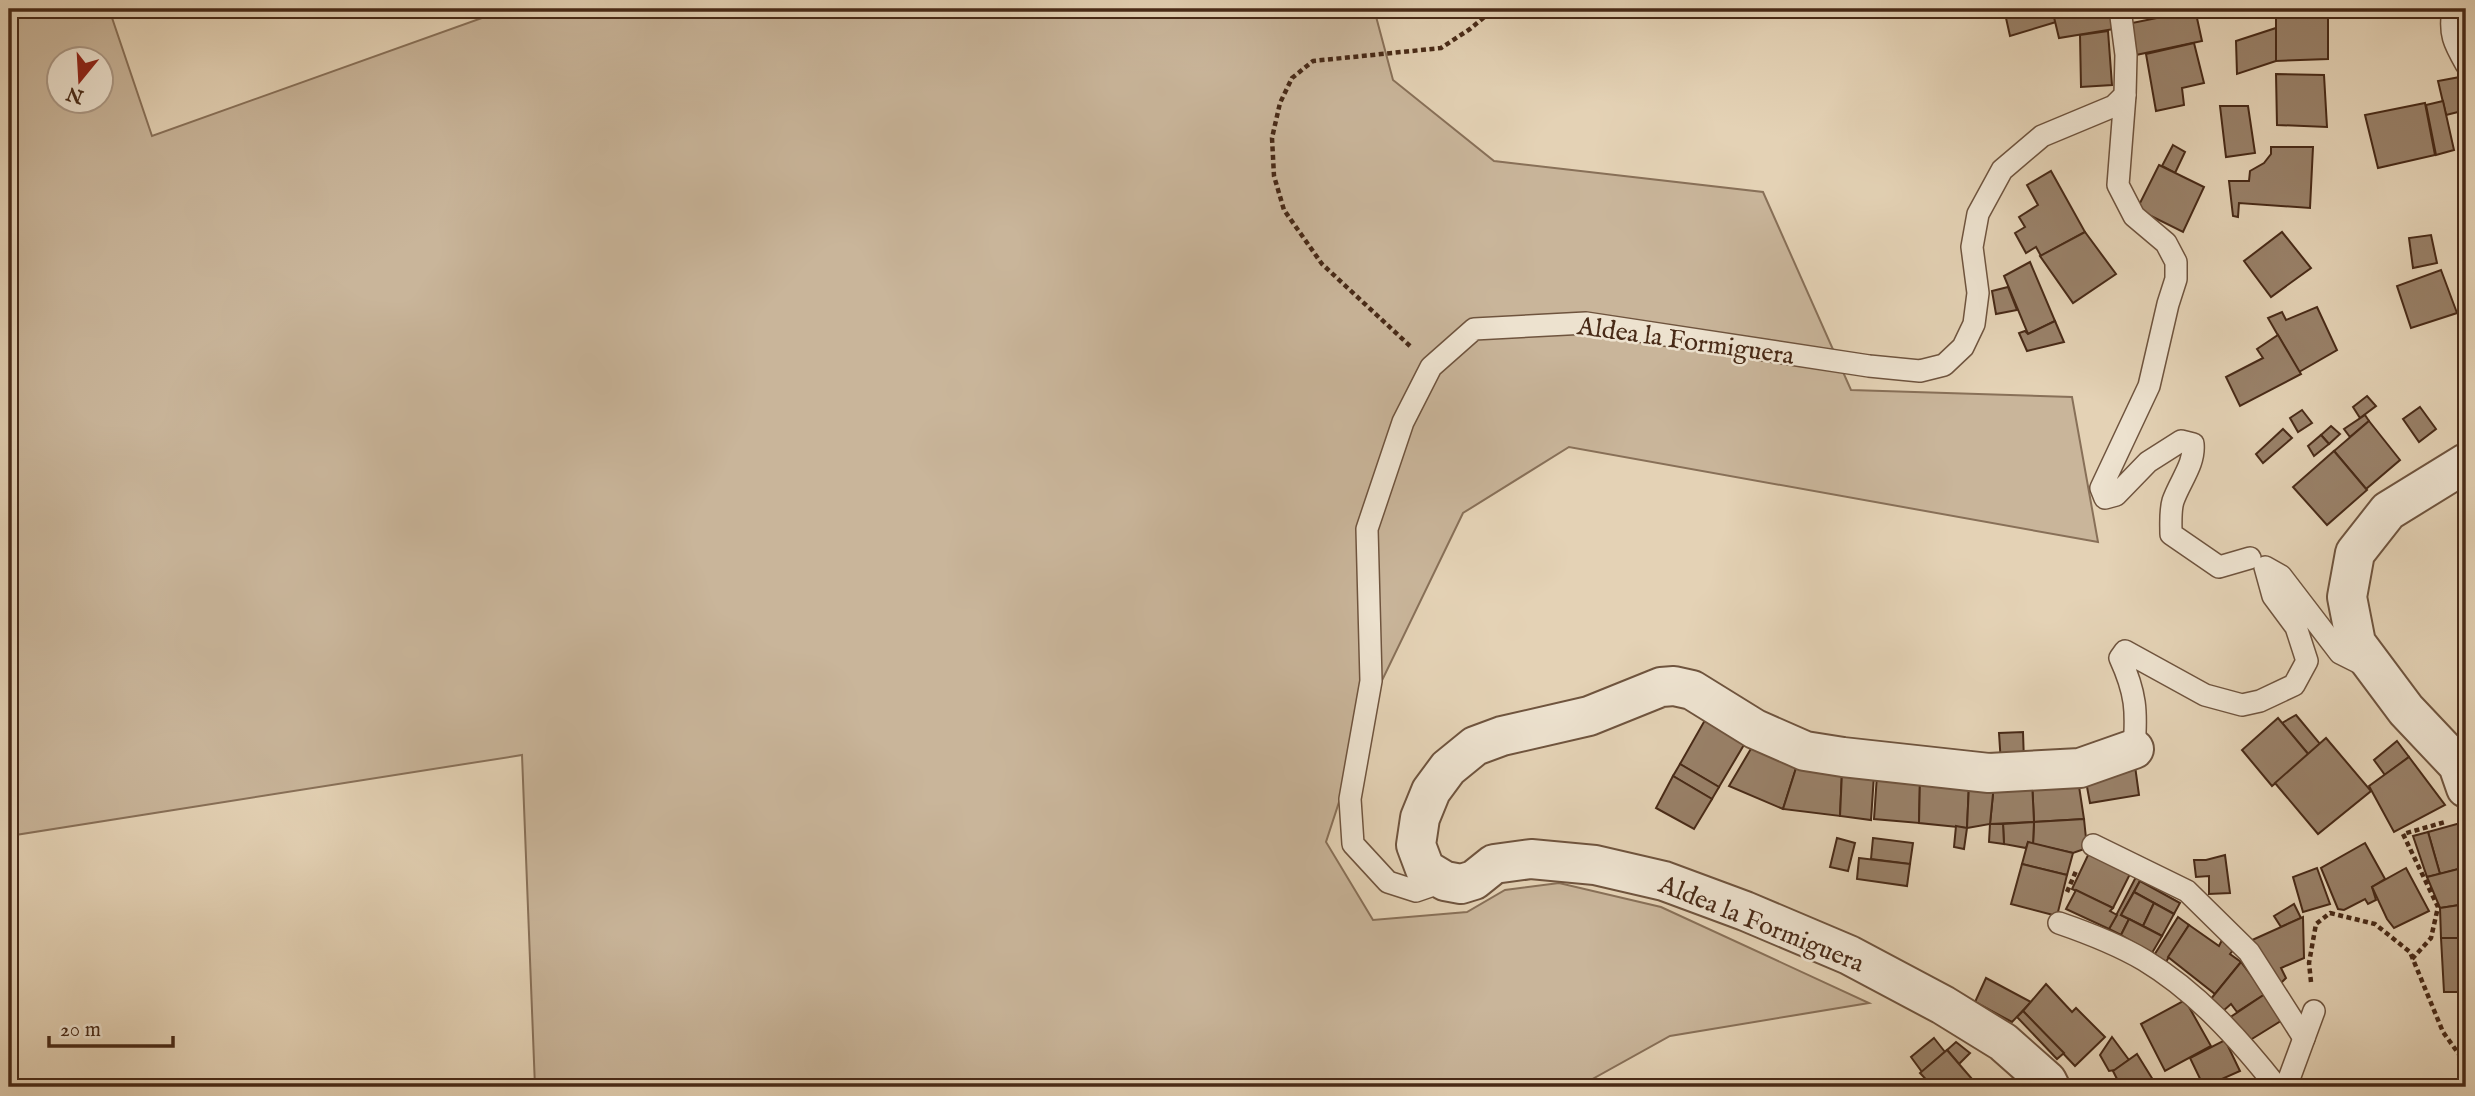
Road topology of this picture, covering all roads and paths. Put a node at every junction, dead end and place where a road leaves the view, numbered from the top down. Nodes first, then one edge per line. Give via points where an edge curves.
1 (1494, 9) edge
2 (2120, 9) edge
3 (2453, 9) edge
4 (2466, 64) edge
5 (2125, 95) junction
6 (1431, 367) junction
7 (2466, 463) edge
8 (2250, 558) dead end
9 (2379, 674) junction
10 (2134, 749) joint
11 (2458, 805) edge
12 (2093, 845) dead end
13 (1445, 881) junction
14 (2059, 923) dead end
15 (2412, 959) junction
16 (2314, 1011) joint
17 (2304, 1038) junction
18 (2466, 1064) edge
19 (2050, 1087) edge
20 (2277, 1087) edge
21 (2286, 1087) edge

1 - 6 path via 1441,48 1313,61 1292,78 1272,138 1274,176 1284,210 1322,264
2 - 5 lane
3 - 4 lane via 2450,27
5 - 6 lane, Aldea la Formiguera via 2114,106 2042,136 2002,170 1978,214 1972,247 1978,293 1974,324 1963,347 1944,365 1920,371 1869,366 1586,323 1474,329
5 - 8 lane via 2118,185 2134,216 2166,243 2176,262 2176,279 2149,386 2101,488 2105,498 2116,495 2148,462 2181,441 2193,444 2194,458 2172,504 2171,534 2219,567
6 - 13 lane, Aldea la Formiguera via 1403,422 1367,529 1371,681 1350,799 1353,844 1388,882 1416,891
7 - 9 street via 2388,511 2355,553 2347,597 2356,643
9 - 10 lane via 2340,653 2280,576 2265,567 2273,596 2296,626 2307,661 2294,685 2242,705 2205,695 2125,651 2120,658 2132,683 2137,716
9 - 11 street via 2458,765
10 - 13 street via 2080,768 1989,774 1869,760 1805,751 1755,729 1692,691 1661,687 1589,716 1475,746 1448,768 1427,800 1416,845 1425,869
11 - 15 path via 2403,834 2438,907 2431,938
12 - 17 lane via 2187,891 2249,952
13 - 19 street, Aldea la Formiguera via 1461,884 1494,864 1531,859 1595,865 1664,881 1849,955 1933,999 2003,1042
14 - 20 lane via 2144,960 2200,1001
15 - 16 path via 2410,952 2375,924 2330,913 2316,924 2309,963
15 - 18 path via 2443,1032
16 - 17 lane
17 - 21 lane

